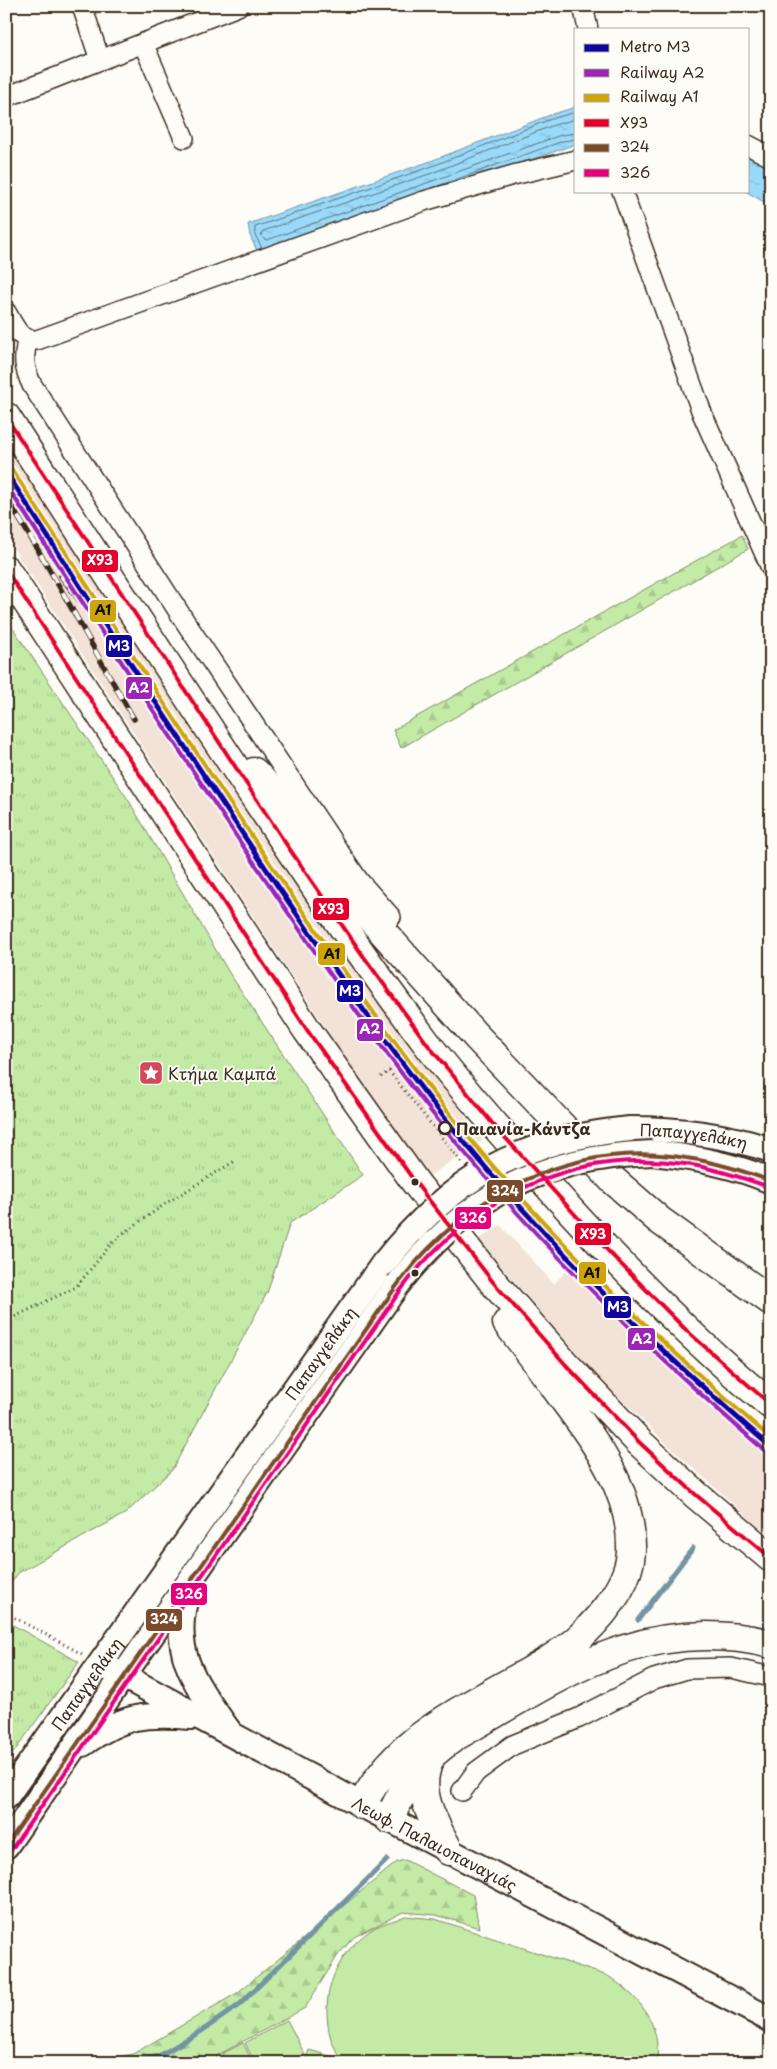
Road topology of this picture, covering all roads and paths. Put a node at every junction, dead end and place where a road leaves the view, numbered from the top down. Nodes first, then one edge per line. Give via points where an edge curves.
1 (82, 6) edge
2 (238, 6) edge
3 (583, 6) edge
4 (588, 28) edge
5 (143, 44) junction
6 (100, 60) junction
7 (6, 96) edge
8 (184, 138) dead end
9 (750, 146) edge
10 (771, 157) edge
11 (574, 160) edge
12 (622, 192) edge
13 (6, 312) edge
14 (27, 341) junction
15 (6, 417) edge
16 (771, 568) edge
17 (6, 570) edge
18 (199, 714) junction
19 (391, 917) dead end
20 (397, 1066) dead end
21 (389, 1072) junction
22 (381, 1077) dead end
23 (771, 1150) edge
24 (235, 1161) dead end
25 (473, 1178) junction
26 (771, 1180) edge
27 (415, 1182) junction
28 (771, 1301) edge
29 (6, 1321) edge
30 (771, 1405) edge
31 (771, 1558) edge
32 (194, 1575) junction
33 (6, 1613) edge
34 (771, 1644) edge
35 (101, 1664) junction
36 (123, 1676) junction
37 (771, 1677) edge
38 (198, 1717) junction
39 (233, 1737) junction
40 (436, 1750) junction
41 (72, 1752) junction
42 (462, 1791) dead end
43 (6, 1797) edge
44 (362, 1805) junction
45 (389, 1819) junction
46 (6, 1846) edge
47 (449, 1851) junction
48 (771, 2020) edge

1 - 6 street
2 - 5 street
3 - 4 street
5 - 6 street
5 - 8 street
6 - 7 street
9 - 10 street
11 - 14 street via 424,201
12 - 16 street via 702,413
13 - 14 street via 19,335
14 - 19 street via 24,357 32,385 344,859
15 - 18 highway
17 - 27 highway via 308,1030
18 - 28 highway via 277,796 373,921 481,1042 607,1174 660,1220
18 - 30 highway via 364,957 429,1046 495,1126 659,1304
20 - 21 path
21 - 22 path
21 - 25 path
23 - 25 street, Παπαγγελάκη, bridge via 730,1137 692,1131 630,1129 552,1142 511,1157
24 - 29 path via 125,1232 76,1287
25 - 35 street, Παπαγγελάκη, bridge via 421,1220 383,1264
26 - 32 street, Παπαγγελάκη, bridge via 716,1162 684,1156 619,1154 561,1166 513,1184 465,1215 441,1234 398,1284
27 - 31 highway via 493,1282 566,1366 639,1442
27 - 44 highway via 497,1308 604,1457 622,1494 631,1552 626,1574 615,1594 580,1636 539,1665 422,1734 390,1763
32 - 36 street, Παπαγγελάκη
32 - 39 street via 182,1612 180,1634 184,1655 202,1694
33 - 35 path
34 - 40 highway via 702,1635 643,1643 596,1658
35 - 36 street, Λεωφ. Παλαιοπαναγιάς
35 - 43 street, Παπαγγελάκη
36 - 38 street, Λεωφ. Παλαιοπαναγιάς
36 - 41 street, Παπαγγελάκη
37 - 42 street via 731,1668 704,1668 687,1669 654,1679 579,1718 513,1745 476,1772
38 - 39 street, Λεωφ. Παλαιοπαναγιάς
38 - 41 street via 164,1715 122,1720
39 - 44 street, Λεωφ. Παλαιοπαναγιάς
40 - 45 highway via 409,1780
40 - 47 highway via 426,1766 423,1789 434,1822
41 - 46 street, Παπαγγελάκη
44 - 45 street, Λεωφ. Παλαιοπαναγιάς
45 - 47 street, Λεωφ. Παλαιοπαναγιάς
47 - 48 street, Λεωφ. Παλαιοπαναγιάς

